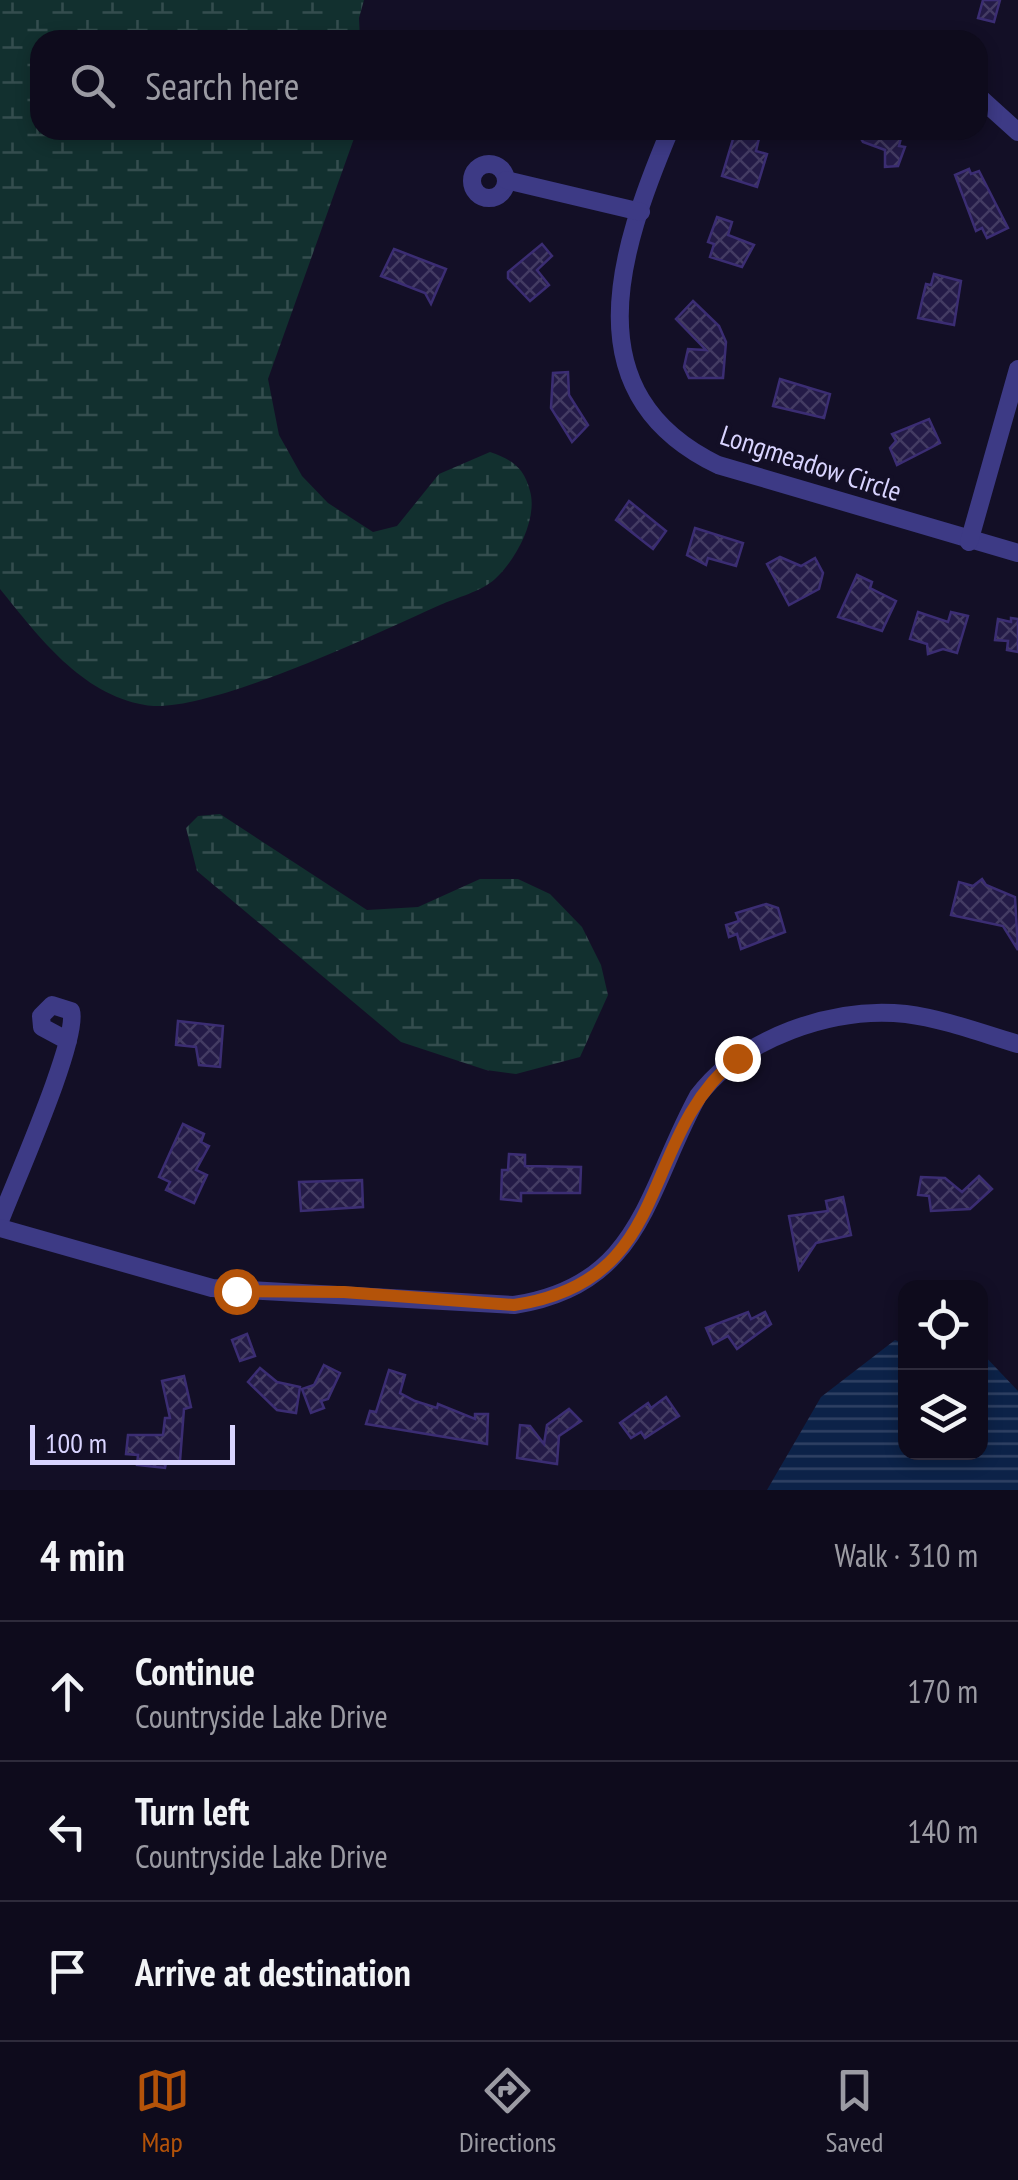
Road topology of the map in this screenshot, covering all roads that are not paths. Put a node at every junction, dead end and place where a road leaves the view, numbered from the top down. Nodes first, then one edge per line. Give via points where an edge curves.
1 (988, 105) edge
2 (1018, 132) edge
3 (666, 140) edge
4 (506, 180) dead end
5 (641, 212) junction
6 (1018, 369) edge
7 (968, 542) junction
8 (1018, 552) edge
9 (68, 1041) dead end
10 (1018, 1044) edge
11 (0, 1224) edge

1 - 2 street
3 - 5 street, Longmeadow Circle
4 - 5 street
5 - 7 street, Longmeadow Circle via 622,284 618,334 630,386 671,437 718,466
6 - 7 street
7 - 8 street, Longmeadow Circle
9 - 11 street
10 - 11 street via 952,1024 880,1013 798,1029 758,1045 698,1096 622,1252 594,1277 542,1301 236,1291

